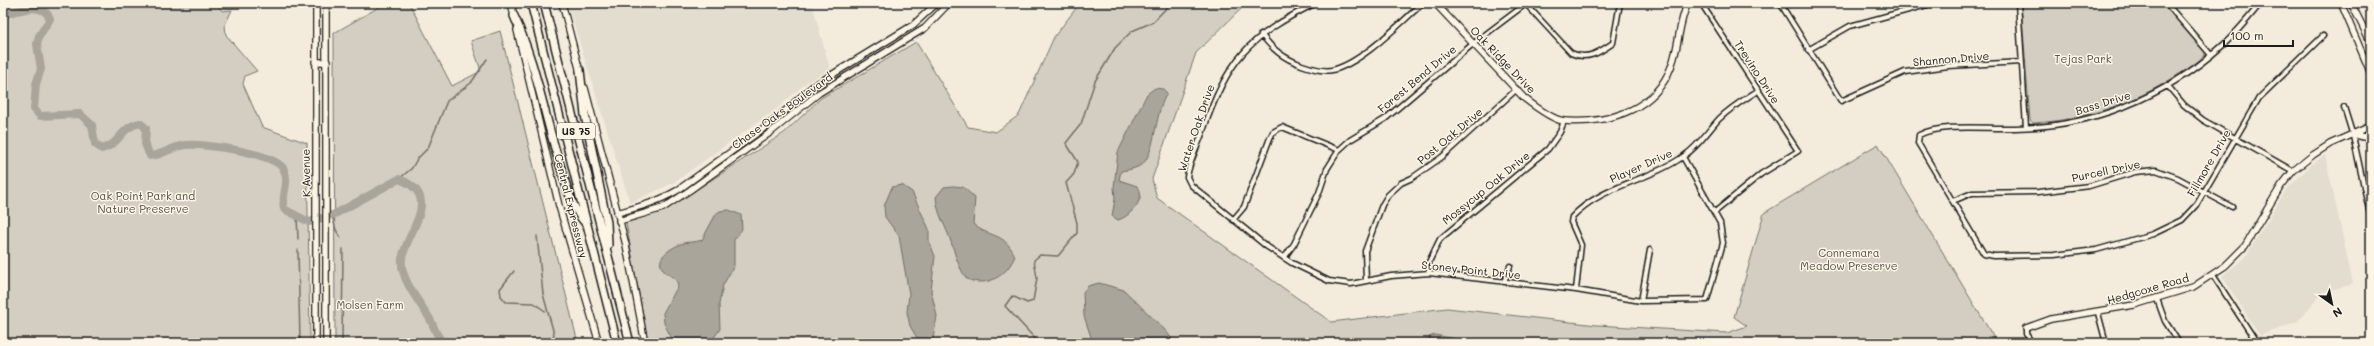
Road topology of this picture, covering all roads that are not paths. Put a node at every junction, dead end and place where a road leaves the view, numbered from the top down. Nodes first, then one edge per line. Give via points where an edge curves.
1 (316, 3) edge
2 (326, 3) edge
3 (510, 3) edge
4 (531, 3) edge
5 (544, 3) edge
6 (562, 3) edge
7 (937, 3) edge
8 (949, 3) edge
9 (1316, 3) edge
10 (1423, 3) edge
11 (1435, 3) edge
12 (1526, 3) edge
13 (1620, 3) edge
14 (1688, 3) edge
15 (1701, 3) edge
16 (1780, 3) edge
17 (1934, 3) edge
18 (2018, 3) edge
19 (2261, 3) edge
20 (2341, 3) edge
21 (2351, 3) edge
22 (2169, 4) edge
23 (931, 10) junction
24 (514, 16) junction
25 (938, 16) junction
26 (2366, 31) junction
27 (1261, 34) junction
28 (2323, 36) dead end
29 (2357, 36) junction
30 (1474, 43) junction
31 (2371, 44) edge
32 (1808, 50) junction
33 (2210, 55) junction
34 (315, 62) junction
35 (327, 62) junction
36 (2022, 62) junction
37 (851, 63) junction
38 (580, 70) junction
39 (856, 70) junction
40 (2371, 74) edge
41 (2168, 86) junction
42 (1517, 90) junction
43 (1758, 90) junction
44 (2344, 108) dead end
45 (775, 120) junction
46 (1564, 121) junction
47 (779, 126) junction
48 (2371, 126) edge
49 (2026, 128) junction
50 (2354, 135) junction
51 (2371, 135) edge
52 (2235, 137) junction
53 (1339, 150) junction
54 (1683, 157) junction
55 (2293, 171) junction
56 (695, 176) junction
57 (700, 183) junction
58 (1191, 185) joint
59 (2204, 192) junction
60 (1952, 201) junction
61 (2232, 207) dead end
62 (1715, 212) junction
63 (617, 213) junction
64 (2371, 219) edge
65 (1233, 220) junction
66 (619, 221) junction
67 (587, 225) junction
68 (1650, 250) dead end
69 (1284, 258) junction
70 (608, 260) junction
71 (1510, 266) dead end
72 (1429, 273) junction
73 (2213, 275) junction
74 (1366, 281) junction
75 (1504, 282) junction
76 (1576, 290) junction
77 (2157, 299) junction
78 (1641, 301) junction
79 (2098, 313) junction
80 (2026, 328) joint
81 (316, 343) edge
82 (326, 343) edge
83 (598, 343) edge
84 (617, 343) edge
85 (630, 343) edge
86 (645, 343) edge
87 (2032, 343) edge
88 (2106, 343) edge
89 (2178, 343) edge
90 (2257, 343) edge

1 - 34 street, K Avenue
2 - 35 street, K Avenue
3 - 24 street, Central Expressway
4 - 67 highway, Central Expressway / US 75
5 - 70 highway, Central Expressway / US 75
6 - 38 street
7 - 23 street, Chase Oaks Boulevard
8 - 25 street, Chase Oaks Boulevard
9 - 27 street, Water Oak Drive
10 - 27 street via 1357,59 1330,70 1311,68 1288,60 1273,50
11 - 30 street, Oak Ridge Drive
12 - 13 street via 1572,53 1582,57 1600,52 1614,44
12 - 30 street, Forest Bend Drive
14 - 46 street via 1673,64 1660,87 1649,98 1627,113 1615,117 1589,122
15 - 43 street, Trevino Drive
16 - 32 street
17 - 32 street via 1850,26
18 - 36 street
19 - 33 street, Bass Drive via 2223,45
20 - 29 street
21 - 26 street
22 - 33 street
23 - 25 street
23 - 37 street, Chase Oaks Boulevard via 913,26
24 - 67 highway via 529,50 575,212
24 - 83 street, Central Expressway via 559,206
25 - 39 street, Chase Oaks Boulevard via 915,36
26 - 29 street
26 - 31 street
27 - 58 street, Water Oak Drive via 1233,65 1215,95 1188,173 1188,182
28 - 52 street, Fillmore Drive via 2259,98
29 - 40 street
30 - 42 street, Oak Ridge Drive
30 - 53 street, Forest Bend Drive via 1398,108
32 - 36 street, Shannon Drive via 1841,101 1905,72 1948,66
33 - 41 street, Bass Drive
34 - 35 street
34 - 81 street, K Avenue
35 - 82 street, K Avenue
36 - 49 street
37 - 39 street
37 - 45 street, Chase Oaks Boulevard via 812,87
38 - 63 street
38 - 70 highway via 607,223
39 - 47 street, Chase Oaks Boulevard via 819,93
41 - 49 street, Bass Drive via 2147,98 2103,114 2077,121
41 - 52 street via 2193,114
42 - 46 street, Oak Ridge Drive via 1535,107
42 - 74 street, Post Oak Drive via 1442,157 1401,183 1388,195 1365,251
43 - 54 street, Player Drive via 1734,105
43 - 62 street, Trevino Drive via 1798,151 1761,174
44 - 50 street
45 - 47 street
45 - 56 street, Chase Oaks Boulevard
46 - 72 street, Mossycup Oak Drive via 1548,149 1440,239 1429,262
47 - 57 street, Chase Oaks Boulevard
48 - 50 street, Hedgcoxe Road
49 - 60 street, Bass Drive via 1960,128 1919,135 1917,139
50 - 51 street, Hedgcoxe Road
50 - 55 street, Hedgcoxe Road via 2330,144
50 - 64 street
52 - 55 street
52 - 59 street, Fillmore Drive
53 - 65 street via 1282,126 1270,138 1244,206
53 - 69 street, Forest Bend Drive via 1327,168 1319,193 1294,244
54 - 62 street
54 - 76 street, Player Drive via 1641,179 1602,195 1572,217 1581,245
55 - 73 street, Hedgcoxe Road via 2281,186 2245,246
56 - 57 street
56 - 63 street, Chase Oaks Boulevard via 665,198 643,207
57 - 66 street, Chase Oaks Boulevard via 663,208
58 - 65 street, Stoney Point Drive
59 - 60 street, Purcell Drive via 2156,170 2136,172 2089,186 2038,192 1972,193
59 - 60 street, Fillmore Drive via 2190,212 2170,228 2125,242 2064,254 1984,254
59 - 61 street, Purcell Drive
62 - 78 street, Stoney Point Drive via 1720,223 1722,243 1707,300
63 - 66 street
65 - 69 street, Stoney Point Drive
66 - 86 street
67 - 84 highway, Central Expressway / US 75
68 - 78 street
69 - 74 street, Stoney Point Drive via 1329,281 1351,284
70 - 85 highway, Central Expressway / US 75
71 - 75 street
72 - 74 street, Stoney Point Drive via 1411,273
72 - 75 street, Stoney Point Drive
73 - 77 street, Hedgcoxe Road via 2193,287
73 - 90 street
75 - 76 street, Stoney Point Drive
76 - 78 street, Stoney Point Drive
77 - 79 street, Hedgcoxe Road
77 - 89 street via 2165,321
79 - 80 street, Hedgcoxe Road via 2051,319
79 - 88 street
80 - 87 street via 2026,334

